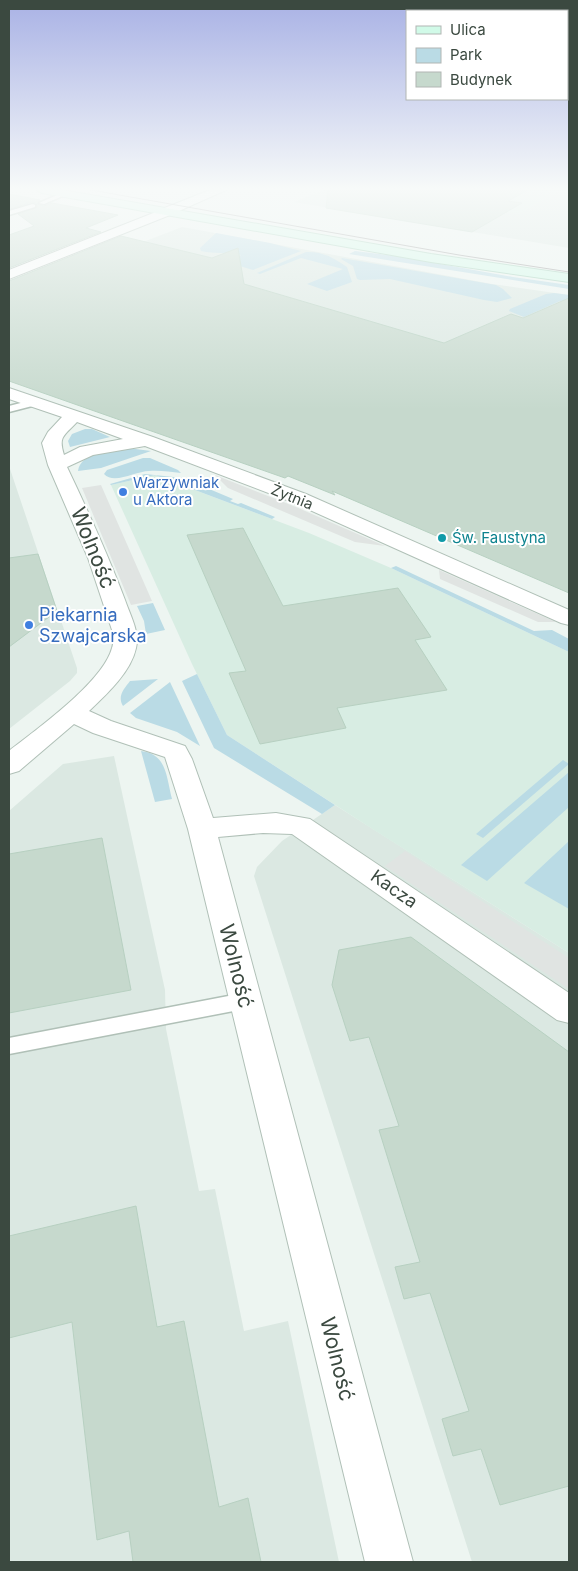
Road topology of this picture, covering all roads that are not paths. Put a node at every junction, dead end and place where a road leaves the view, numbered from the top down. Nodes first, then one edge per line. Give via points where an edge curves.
1 (38, 263) edge
2 (468, 263) edge
3 (9, 275) edge
4 (569, 278) edge
5 (9, 393) edge
6 (36, 402) junction
7 (9, 409) edge
8 (73, 416) junction
9 (147, 441) junction
10 (57, 465) junction
11 (569, 618) edge
12 (72, 713) junction
13 (9, 765) edge
14 (202, 829) junction
15 (244, 1001) junction
16 (569, 1010) edge
17 (9, 1046) edge
18 (389, 1562) edge

1 - 3 street
2 - 4 main road
5 - 6 street, Żytnia
6 - 7 lane
6 - 8 street, Żytnia
8 - 9 street, Żytnia
8 - 10 street, Wolność via 51,443
9 - 10 street via 87,451
9 - 11 street, Żytnia via 299,498
10 - 12 street, Wolność via 99,558 125,632 123,651 113,671
12 - 13 street
12 - 14 street, Wolność via 102,727 176,752
14 - 15 street, Wolność
14 - 16 street, Kacza via 263,823 300,826
15 - 17 lane
15 - 18 street, Wolność

